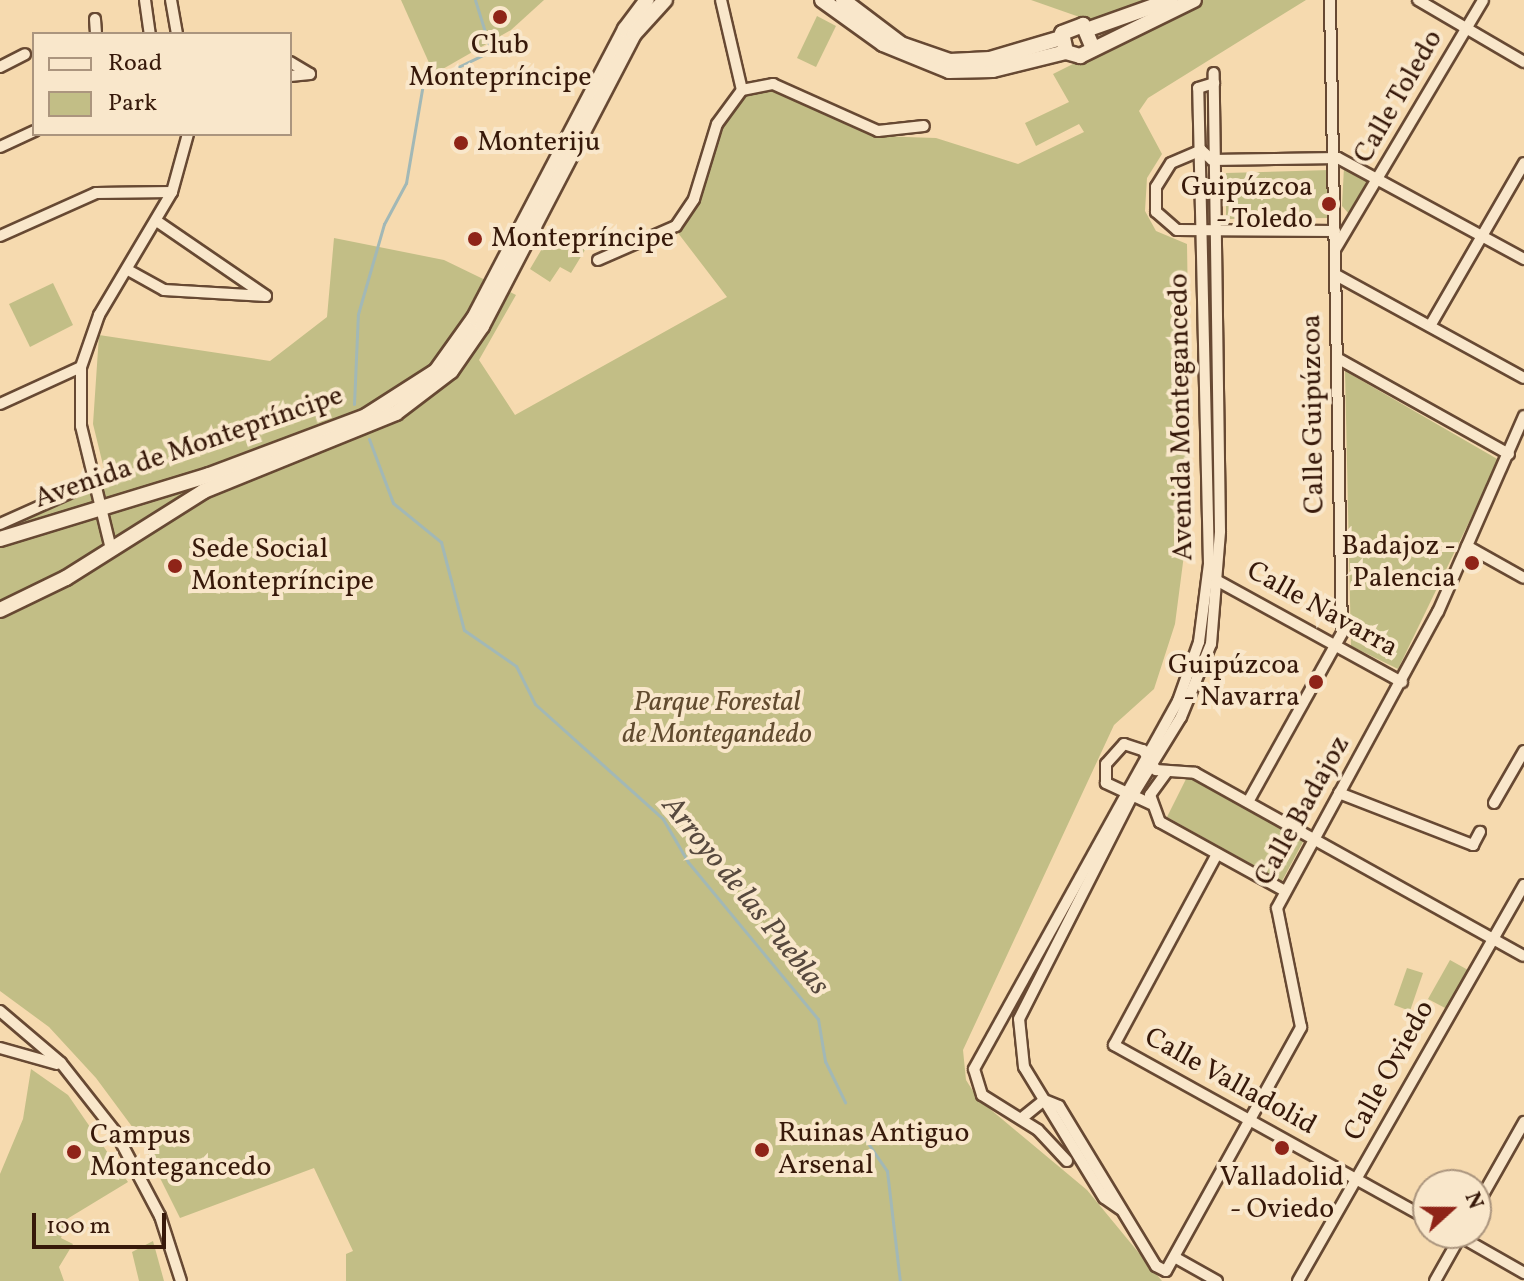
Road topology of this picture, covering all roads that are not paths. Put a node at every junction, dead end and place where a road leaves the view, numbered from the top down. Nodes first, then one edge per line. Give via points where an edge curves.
1 (145, 0) edge
2 (171, 0) edge
3 (647, 0) edge
4 (665, 0) edge
5 (721, 0) edge
6 (822, 0) edge
7 (843, 0) edge
8 (1171, 0) edge
9 (1194, 0) edge
10 (1330, 0) edge
11 (1418, 0) edge
12 (1483, 0) edge
13 (95, 19) dead end
14 (1089, 29) junction
15 (1466, 29) junction
16 (96, 32) edge
17 (150, 32) edge
18 (177, 32) edge
19 (1063, 45) junction
20 (1092, 46) junction
21 (25, 54) dead end
22 (1524, 62) edge
23 (292, 63) edge
24 (0, 67) edge
25 (292, 76) edge
26 (742, 90) junction
27 (924, 126) dead end
28 (32, 132) edge
29 (187, 136) edge
30 (0, 147) edge
31 (1201, 150) junction
32 (1338, 158) junction
33 (1212, 160) junction
34 (1524, 163) edge
35 (1380, 177) junction
36 (172, 192) junction
37 (1336, 212) junction
38 (1356, 217) junction
39 (158, 222) junction
40 (1335, 231) junction
41 (1208, 232) junction
42 (0, 236) edge
43 (1482, 236) junction
44 (1335, 250) junction
45 (1524, 259) edge
46 (598, 260) dead end
47 (128, 270) junction
48 (1336, 275) junction
49 (1430, 326) junction
50 (1337, 358) junction
51 (81, 367) junction
52 (1524, 378) edge
53 (0, 404) edge
54 (1524, 416) edge
55 (1509, 454) junction
56 (94, 482) junction
57 (100, 509) junction
58 (0, 524) edge
59 (0, 539) edge
60 (1467, 546) junction
61 (111, 549) junction
62 (1524, 578) edge
63 (1218, 581) junction
64 (0, 610) edge
65 (1335, 646) junction
66 (1402, 682) junction
67 (1524, 751) edge
68 (1149, 758) junction
69 (1166, 773) junction
70 (1339, 793) junction
71 (1127, 797) junction
72 (1248, 802) junction
73 (1494, 803) dead end
74 (1151, 804) junction
75 (1480, 832) dead end
76 (1314, 839) junction
77 (1217, 854) junction
78 (1524, 885) edge
79 (1285, 891) junction
80 (1494, 939) junction
81 (1524, 956) edge
82 (0, 1011) edge
83 (1001, 1019) junction
84 (1019, 1031) junction
85 (0, 1048) edge
86 (74, 1079) junction
87 (1044, 1100) junction
88 (1022, 1118) junction
89 (1252, 1121) junction
90 (1524, 1122) edge
91 (1067, 1161) dead end
92 (1492, 1179) edge
93 (1357, 1180) junction
94 (1412, 1210) edge
95 (1451, 1249) edge
96 (1483, 1249) edge
97 (1176, 1258) junction
98 (1163, 1272) joint
99 (1524, 1273) edge
100 (181, 1281) edge
101 (1217, 1281) edge
102 (1298, 1281) edge
103 (1435, 1281) edge

1 - 17 street
2 - 18 street
3 - 57 street, Avenida de Montepríncipe via 625,29 474,318 436,371 366,416
4 - 61 street, Avenida de Montepríncipe via 634,34 482,326 451,371 396,413 204,491
5 - 26 street
6 - 19 street via 883,44 949,71 993,70
7 - 19 street via 901,44 950,61
8 - 14 street
9 - 20 street
10 - 32 street, Calle Guipúzcoa
11 - 15 street
12 - 15 street, Calle Toledo
13 - 16 street
14 - 19 street via 1071,25
14 - 20 street
15 - 22 street
15 - 35 street, Calle Toledo
19 - 20 street via 1080,56
21 - 24 street
23 - 25 street via 310,74
26 - 27 street via 773,84 878,131
26 - 46 street via 717,124 694,199 676,226
28 - 30 street
29 - 36 street
31 - 33 street
31 - 33 street, Avenida Montegancedo via 1198,88 1214,78
31 - 41 street, Avenida Montegancedo
31 - 41 street via 1165,169 1155,203 1166,225
32 - 33 street
32 - 35 street
32 - 37 street, Calle Guipúzcoa
33 - 41 street, Avenida Montegancedo
34 - 43 street
35 - 38 street, Calle Toledo
35 - 43 street
36 - 39 street
36 - 42 street via 96,193
37 - 38 street
37 - 40 street, Calle Guipúzcoa
38 - 44 street, Calle Toledo
39 - 47 street
39 - 47 street via 266,296 164,290
40 - 41 street
40 - 44 street, Calle Guipúzcoa
41 - 63 street, Avenida Montegancedo
41 - 68 street, Avenida Montegancedo via 1205,614 1178,701
43 - 45 street
43 - 49 street
44 - 48 street, Calle Guipúzcoa
47 - 51 street via 99,315
48 - 49 street
48 - 50 street, Calle Guipúzcoa
49 - 52 street
50 - 55 street
50 - 65 street, Calle Guipúzcoa via 1342,633
51 - 53 street
51 - 56 street via 81,426
54 - 55 street, Calle Badajoz
55 - 60 street, Calle Badajoz
56 - 57 street
56 - 58 street
57 - 59 street, Avenida de Montepríncipe
57 - 61 street
60 - 62 street
60 - 66 street, Calle Badajoz
61 - 64 street, Avenida de Montepríncipe
63 - 65 street, Calle Navarra
63 - 68 street, Avenida Montegancedo via 1198,682
65 - 66 street, Calle Navarra
65 - 72 street, Calle Guipúzcoa
66 - 70 street, Calle Badajoz
67 - 73 street
68 - 69 street
68 - 71 street, Avenida Montegancedo
68 - 71 street via 1124,744 1109,758 1104,777
69 - 72 street via 1195,773
69 - 74 street
70 - 75 street via 1473,845
70 - 76 street, Calle Badajoz
71 - 74 street
71 - 83 street, Avenida Montegancedo
71 - 84 street, Avenida Montegancedo via 1026,1000
72 - 76 street
74 - 77 street via 1163,825
76 - 79 street, Calle Badajoz
76 - 80 street
77 - 79 street
77 - 89 street, Calle Valladolid via 1114,1045
78 - 80 street, Calle Oviedo
79 - 89 street, Calle Badajoz via 1276,930 1301,1027
80 - 81 street
80 - 93 street, Calle Oviedo
82 - 86 street
83 - 84 street
83 - 88 street, Avenida Montegancedo via 974,1080 982,1095
84 - 87 street, Avenida Montegancedo via 1024,1067
85 - 86 street via 41,1056
86 - 100 street via 138,1170
87 - 88 street
87 - 98 street, Avenida Montegancedo via 1059,1106
88 - 91 street, Avenida Montegancedo
89 - 93 street, Calle Valladolid
89 - 97 street, Calle Badajoz
90 - 92 street
93 - 94 street, Calle Valladolid
93 - 102 street, Calle Oviedo
95 - 103 street
96 - 99 street
97 - 98 street, Calle Badajoz
97 - 101 street

